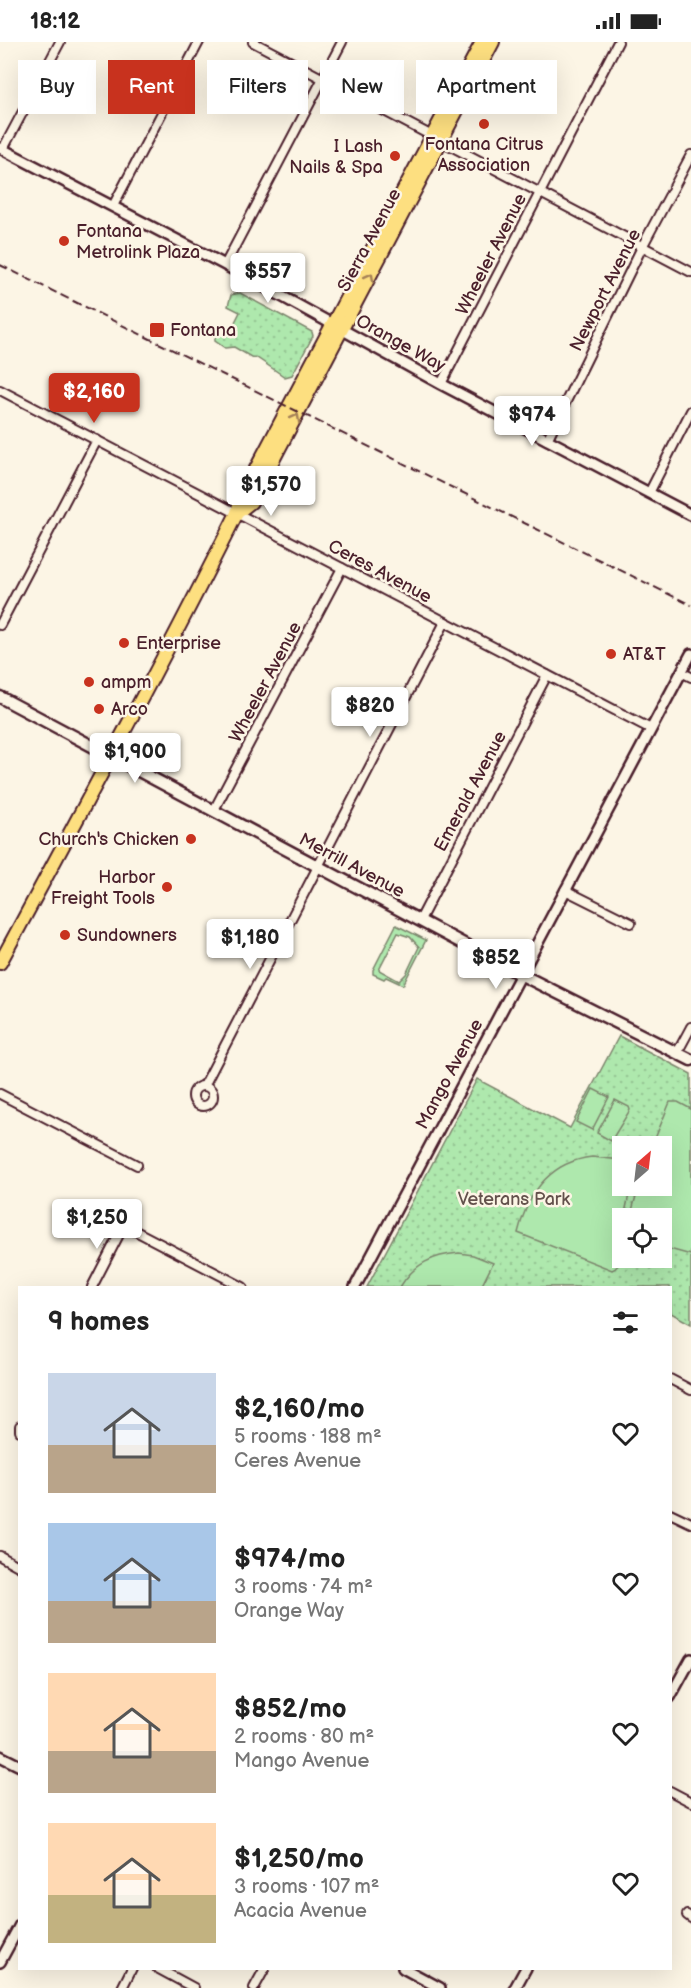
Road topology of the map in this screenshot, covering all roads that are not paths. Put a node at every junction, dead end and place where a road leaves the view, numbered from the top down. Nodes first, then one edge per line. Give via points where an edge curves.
1 (60, 42) edge
2 (199, 42) edge
3 (253, 42) edge
4 (342, 42) edge
5 (482, 42) edge
6 (494, 42) edge
7 (618, 42) edge
8 (332, 60) edge
9 (320, 77) edge
10 (320, 82) edge
11 (390, 114) edge
12 (437, 139) junction
13 (2, 148) edge
14 (691, 155) edge
15 (539, 193) junction
16 (113, 206) junction
17 (642, 247) junction
18 (225, 265) junction
19 (691, 272) edge
20 (338, 326) junction
21 (441, 384) junction
22 (0, 390) edge
23 (691, 411) edge
24 (97, 440) junction
25 (547, 440) junction
26 (649, 493) junction
27 (237, 513) junction
28 (691, 515) edge
29 (342, 568) junction
30 (445, 622) junction
31 (0, 625) edge
32 (691, 654) edge
33 (681, 672) junction
34 (547, 675) junction
35 (691, 677) edge
36 (0, 697) edge
37 (651, 729) junction
38 (111, 755) junction
39 (214, 810) junction
40 (318, 866) junction
41 (565, 890) junction
42 (420, 920) junction
43 (631, 923) dead end
44 (0, 963) edge
45 (520, 974) junction
46 (691, 1027) edge
47 (677, 1053) junction
48 (691, 1060) edge
49 (204, 1086) dead end
50 (0, 1094) edge
51 (137, 1165) dead end
52 (93, 1286) edge
53 (241, 1286) edge
54 (356, 1286) edge
55 (672, 1380) edge
56 (691, 1390) edge
57 (672, 1514) edge
58 (691, 1523) edge
59 (0, 1556) edge
60 (18, 1566) edge
61 (691, 1659) edge
62 (672, 1693) edge
63 (0, 1756) edge
64 (18, 1765) edge
65 (672, 1792) edge
66 (691, 1802) edge
67 (18, 1928) edge
68 (0, 1962) edge
69 (131, 1970) edge
70 (161, 1970) edge
71 (264, 1970) edge
72 (407, 1970) edge
73 (525, 1970) edge
74 (122, 1988) edge
75 (195, 1988) edge
76 (254, 1988) edge
77 (440, 1988) edge
78 (515, 1988) edge

1 - 13 street
2 - 16 street
3 - 9 street
4 - 8 street
5 - 12 main road, Sierra Avenue
6 - 12 main road, Sierra Avenue
7 - 15 street, Wheeler Avenue
10 - 18 street
11 - 12 street
12 - 15 street
12 - 20 main road, Sierra Avenue
13 - 16 street, Orange Way
14 - 17 street, Newport Avenue
15 - 17 street
15 - 21 street, Wheeler Avenue
16 - 18 street, Orange Way
17 - 19 street
17 - 25 street, Newport Avenue
18 - 20 street, Orange Way
20 - 21 street, Orange Way
20 - 27 main road, Sierra Avenue via 241,497
21 - 25 street, Orange Way
22 - 24 street, Ceres Avenue
23 - 26 street
24 - 27 street, Ceres Avenue
24 - 31 street
25 - 26 street, Orange Way
26 - 28 street, Orange Way
27 - 29 street, Ceres Avenue
27 - 38 main road, Sierra Avenue
29 - 30 street, Ceres Avenue
29 - 39 street, Wheeler Avenue
30 - 34 street, Ceres Avenue
30 - 40 street
32 - 33 street, Mango Avenue
33 - 35 street
33 - 37 street, Mango Avenue
34 - 37 street, Ceres Avenue
34 - 42 street, Emerald Avenue
36 - 38 main road, Merrill Avenue
37 - 41 street, Mango Avenue
38 - 39 main road, Merrill Avenue
38 - 44 main road, Sierra Avenue
39 - 40 main road, Merrill Avenue
40 - 42 main road, Merrill Avenue
40 - 49 street
41 - 43 street
41 - 45 street, Mango Avenue
42 - 45 main road, Merrill Avenue
45 - 47 main road, Merrill Avenue
45 - 54 street, Mango Avenue
46 - 47 street
47 - 48 main road, Merrill Avenue
50 - 51 street
52 - 53 street via 124,1225
55 - 56 street
57 - 58 street
59 - 60 street
61 - 62 street
63 - 64 street
65 - 66 street
67 - 68 street
69 - 74 street
70 - 75 street
71 - 76 street
72 - 77 street
73 - 78 street

